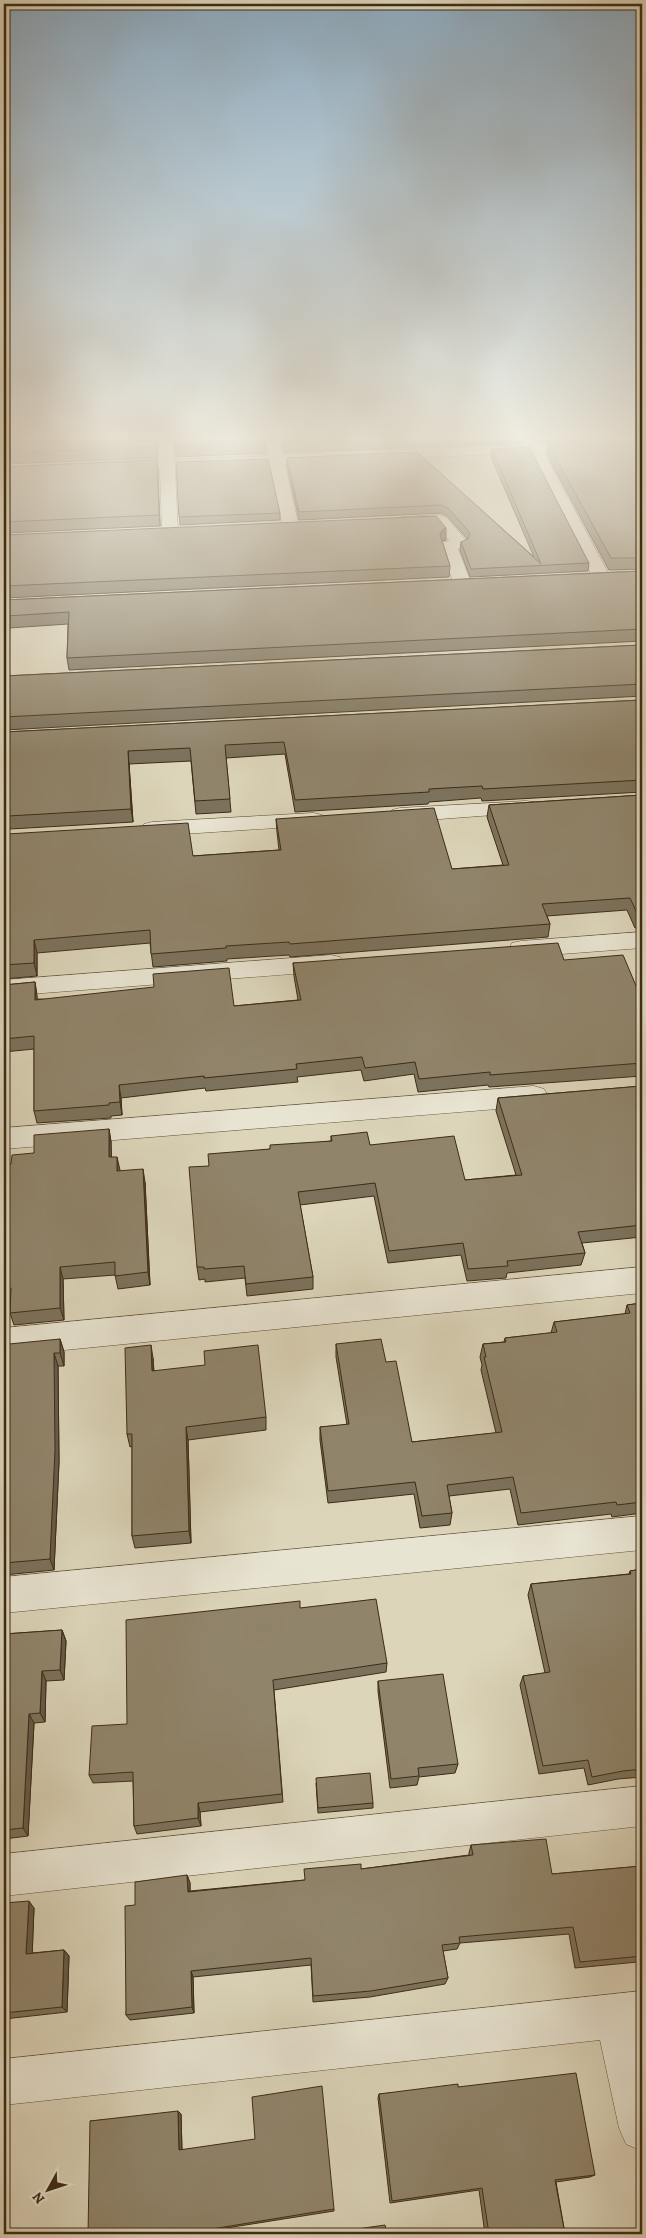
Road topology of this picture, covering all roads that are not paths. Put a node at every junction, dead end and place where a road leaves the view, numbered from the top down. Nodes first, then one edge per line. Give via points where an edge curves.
1 (451, 545) edge
2 (591, 545) edge
3 (582, 579) edge
4 (483, 584) edge
5 (463, 585) junction
6 (443, 586) edge
7 (544, 806) edge
8 (381, 816) edge
9 (338, 818) edge
10 (130, 831) edge
11 (642, 940) edge
12 (498, 951) edge
13 (351, 962) edge
14 (4, 988) edge
15 (554, 1094) edge
16 (4, 1139) edge
17 (642, 1280) edge
18 (4, 1342) edge
19 (642, 1533) edge
20 (4, 1595) edge
21 (642, 1806) edge
22 (4, 1875) edge
23 (630, 2015) edge
24 (4, 2082) edge
25 (642, 2128) edge

1 - 5 street
2 - 3 street via 610,578
4 - 5 street
5 - 6 street
7 - 8 street
9 - 10 street
11 - 12 street
13 - 14 street
15 - 16 street
17 - 18 street
19 - 20 street
21 - 22 street
23 - 24 street
23 - 25 street

